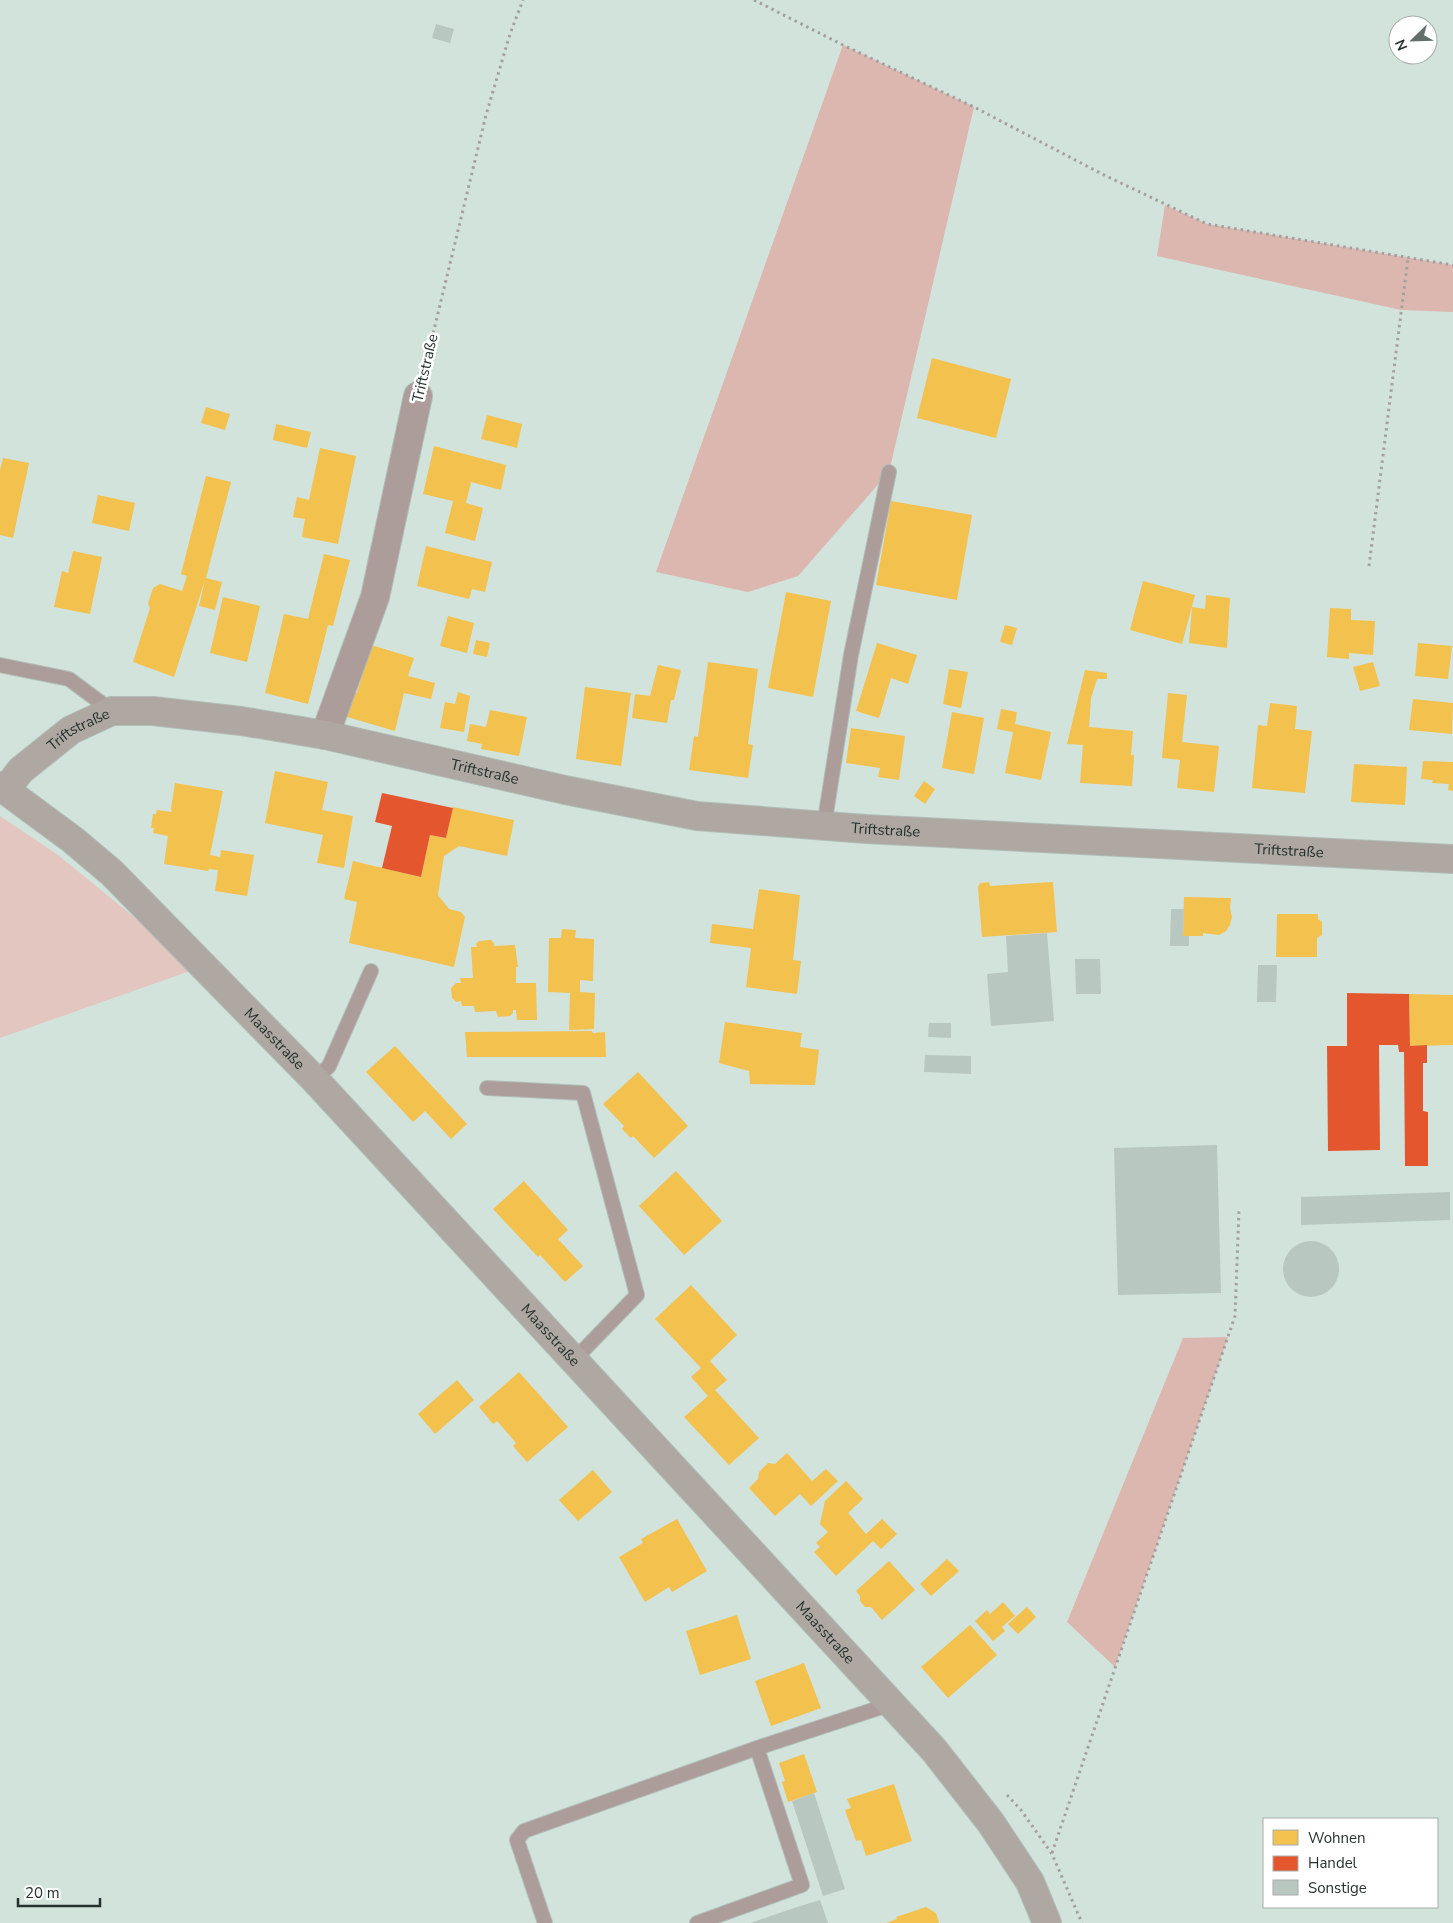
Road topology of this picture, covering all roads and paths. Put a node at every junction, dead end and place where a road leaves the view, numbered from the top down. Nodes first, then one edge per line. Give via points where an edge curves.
1 (523, 0) edge
2 (754, 0) edge
3 (1408, 258) junction
4 (1453, 265) edge
5 (418, 396) joint
6 (888, 472) dead end
7 (1369, 566) dead end
8 (0, 665) edge
9 (112, 712) junction
10 (325, 736) junction
11 (3, 787) edge
12 (824, 826) junction
13 (1453, 859) edge
14 (371, 971) dead end
15 (315, 1080) junction
16 (487, 1088) dead end
17 (1239, 1209) dead end
18 (573, 1361) junction
19 (891, 1704) junction
20 (757, 1748) junction
21 (1030, 1882) junction
22 (545, 1923) edge
23 (697, 1923) edge
24 (1046, 1923) edge

1 - 5 path, Triftstraße via 486,115
2 - 3 path via 1207,224
3 - 4 path
3 - 7 path
5 - 10 street, Triftstraße via 375,596
6 - 12 lane via 851,655
8 - 9 lane via 69,679
9 - 10 street, Triftstraße via 153,711 241,721
9 - 11 street, Triftstraße via 71,730
10 - 12 street, Triftstraße via 688,814
11 - 15 street, Maasstraße via 112,873
12 - 13 street, Triftstraße
14 - 15 lane via 329,1066
15 - 18 street, Maasstraße
16 - 18 lane via 583,1093 637,1295
17 - 21 path via 1235,1316 1052,1854
18 - 19 street, Maasstraße
19 - 20 lane
19 - 21 street, Maasstraße via 934,1750
20 - 22 lane via 524,1831 517,1840
20 - 23 lane via 802,1885
21 - 24 street, Maasstraße

